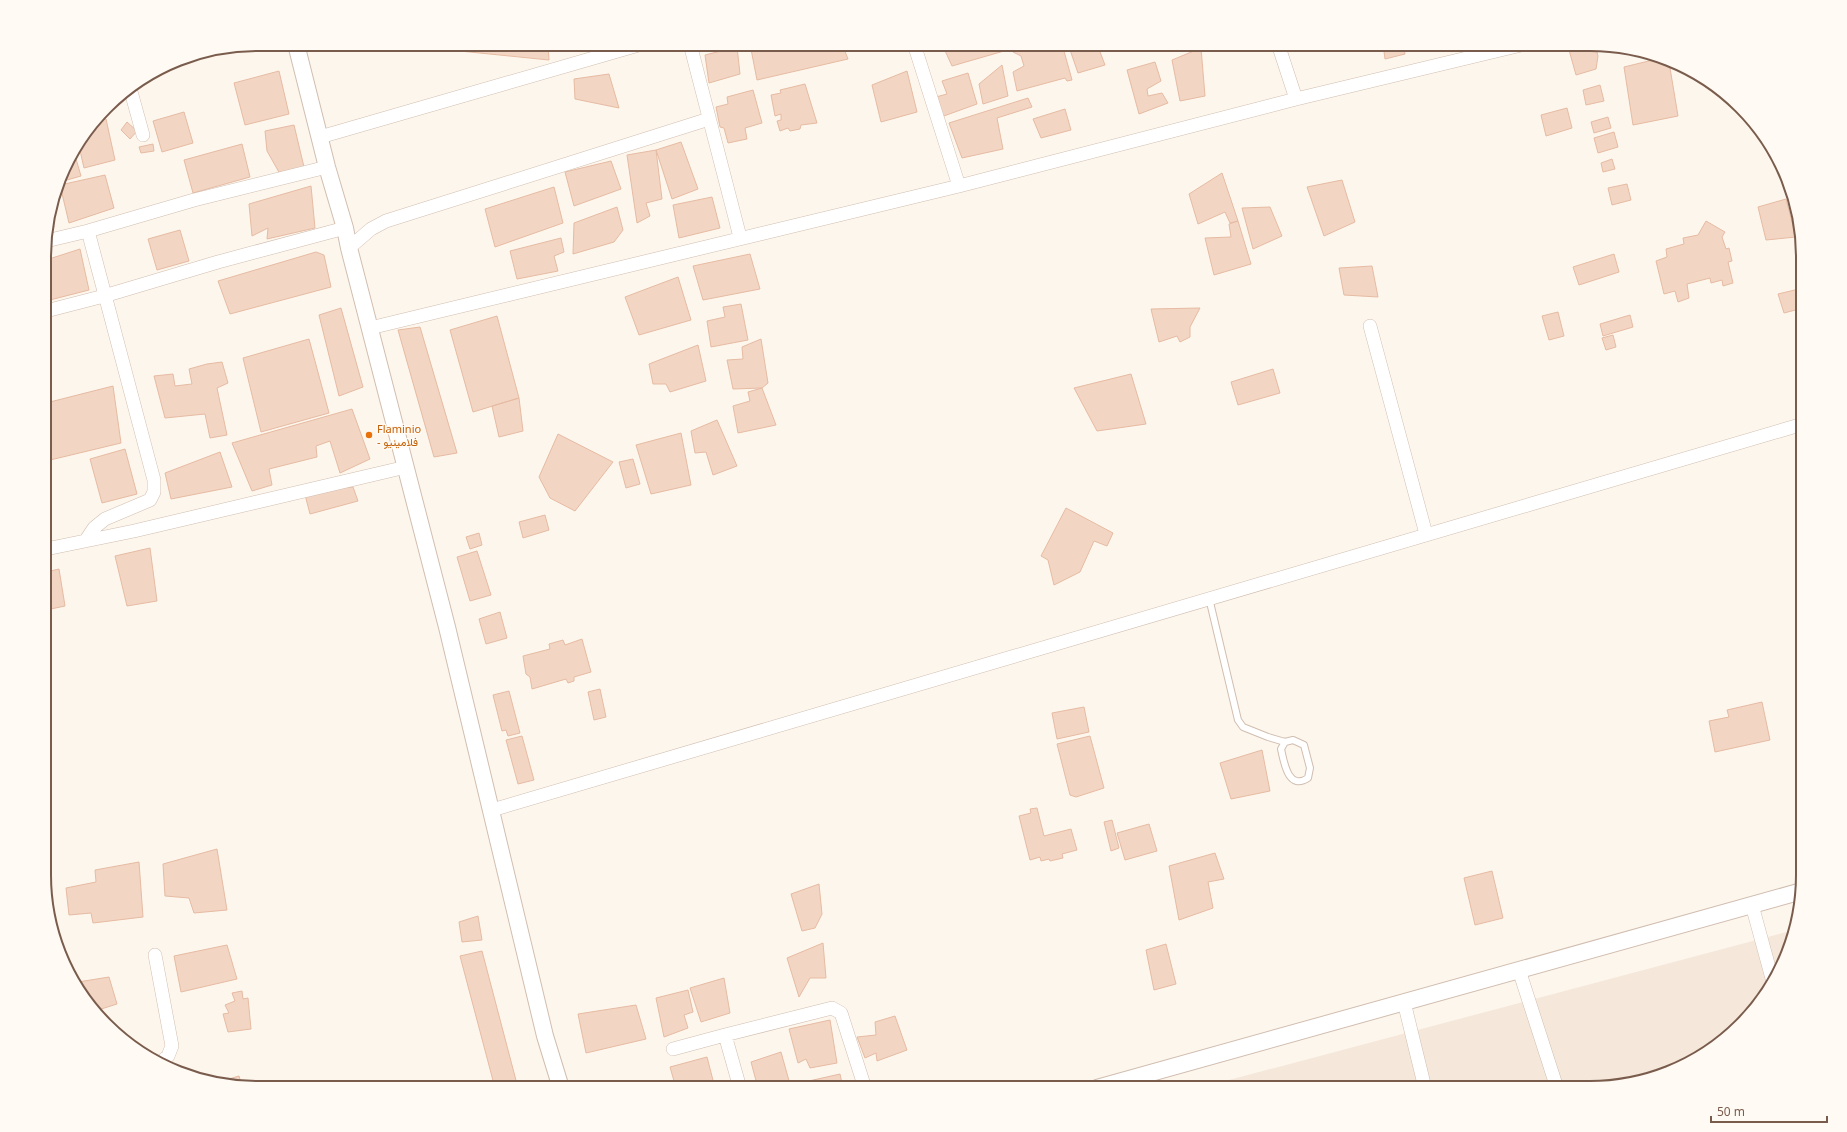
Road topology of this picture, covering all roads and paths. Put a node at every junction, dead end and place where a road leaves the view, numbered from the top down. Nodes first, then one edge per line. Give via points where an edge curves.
1 (298, 51) edge
2 (618, 51) edge
3 (692, 51) edge
4 (916, 51) edge
5 (1280, 51) edge
6 (1496, 51) edge
7 (132, 94) edge
8 (1296, 99) junction
9 (709, 119) junction
10 (143, 135) dead end
11 (320, 138) junction
12 (327, 167) junction
13 (959, 186) junction
14 (345, 228) junction
15 (88, 231) junction
16 (740, 237) junction
17 (52, 240) edge
18 (349, 248) junction
19 (104, 296) junction
20 (51, 310) edge
21 (1370, 326) dead end
22 (370, 328) junction
23 (1796, 426) edge
24 (406, 467) junction
25 (1426, 534) junction
26 (86, 540) junction
27 (51, 545) edge
28 (1209, 598) junction
29 (1285, 742) junction
30 (492, 810) junction
31 (1795, 893) edge
32 (1752, 905) junction
33 (155, 955) dead end
34 (1519, 970) junction
35 (1771, 973) edge
36 (1404, 1002) junction
37 (725, 1035) junction
38 (673, 1049) dead end
39 (164, 1059) edge
40 (559, 1081) edge
41 (738, 1081) edge
42 (863, 1081) edge
43 (1122, 1081) edge
44 (1424, 1081) edge
45 (1555, 1081) edge

1 - 11 street
2 - 11 street
3 - 9 street
4 - 13 street
5 - 8 street
6 - 8 street
7 - 10 street
8 - 13 street
9 - 16 street
9 - 18 street via 386,222 371,229
11 - 12 street
12 - 14 street
12 - 15 street via 194,200
13 - 16 street
14 - 18 street
14 - 19 street
15 - 17 street
15 - 19 street
16 - 22 street
18 - 22 street
19 - 20 street
19 - 26 street via 154,480 154,492 150,500 105,519 94,528
21 - 25 street
22 - 24 street
23 - 25 street
24 - 26 street
24 - 30 street
25 - 28 street
26 - 27 street
28 - 29 lane via 1238,720 1243,727
28 - 30 street
29 - 29 lane via 1293,740 1304,745 1310,768 1308,778 1303,781 1295,781 1289,777 1281,749
30 - 40 street via 545,1036
31 - 32 street
32 - 34 street
32 - 35 street
33 - 39 street via 172,1046
34 - 36 street
34 - 45 street
36 - 43 street
36 - 44 street
37 - 38 street
37 - 41 street
37 - 42 street via 832,1008 842,1013

